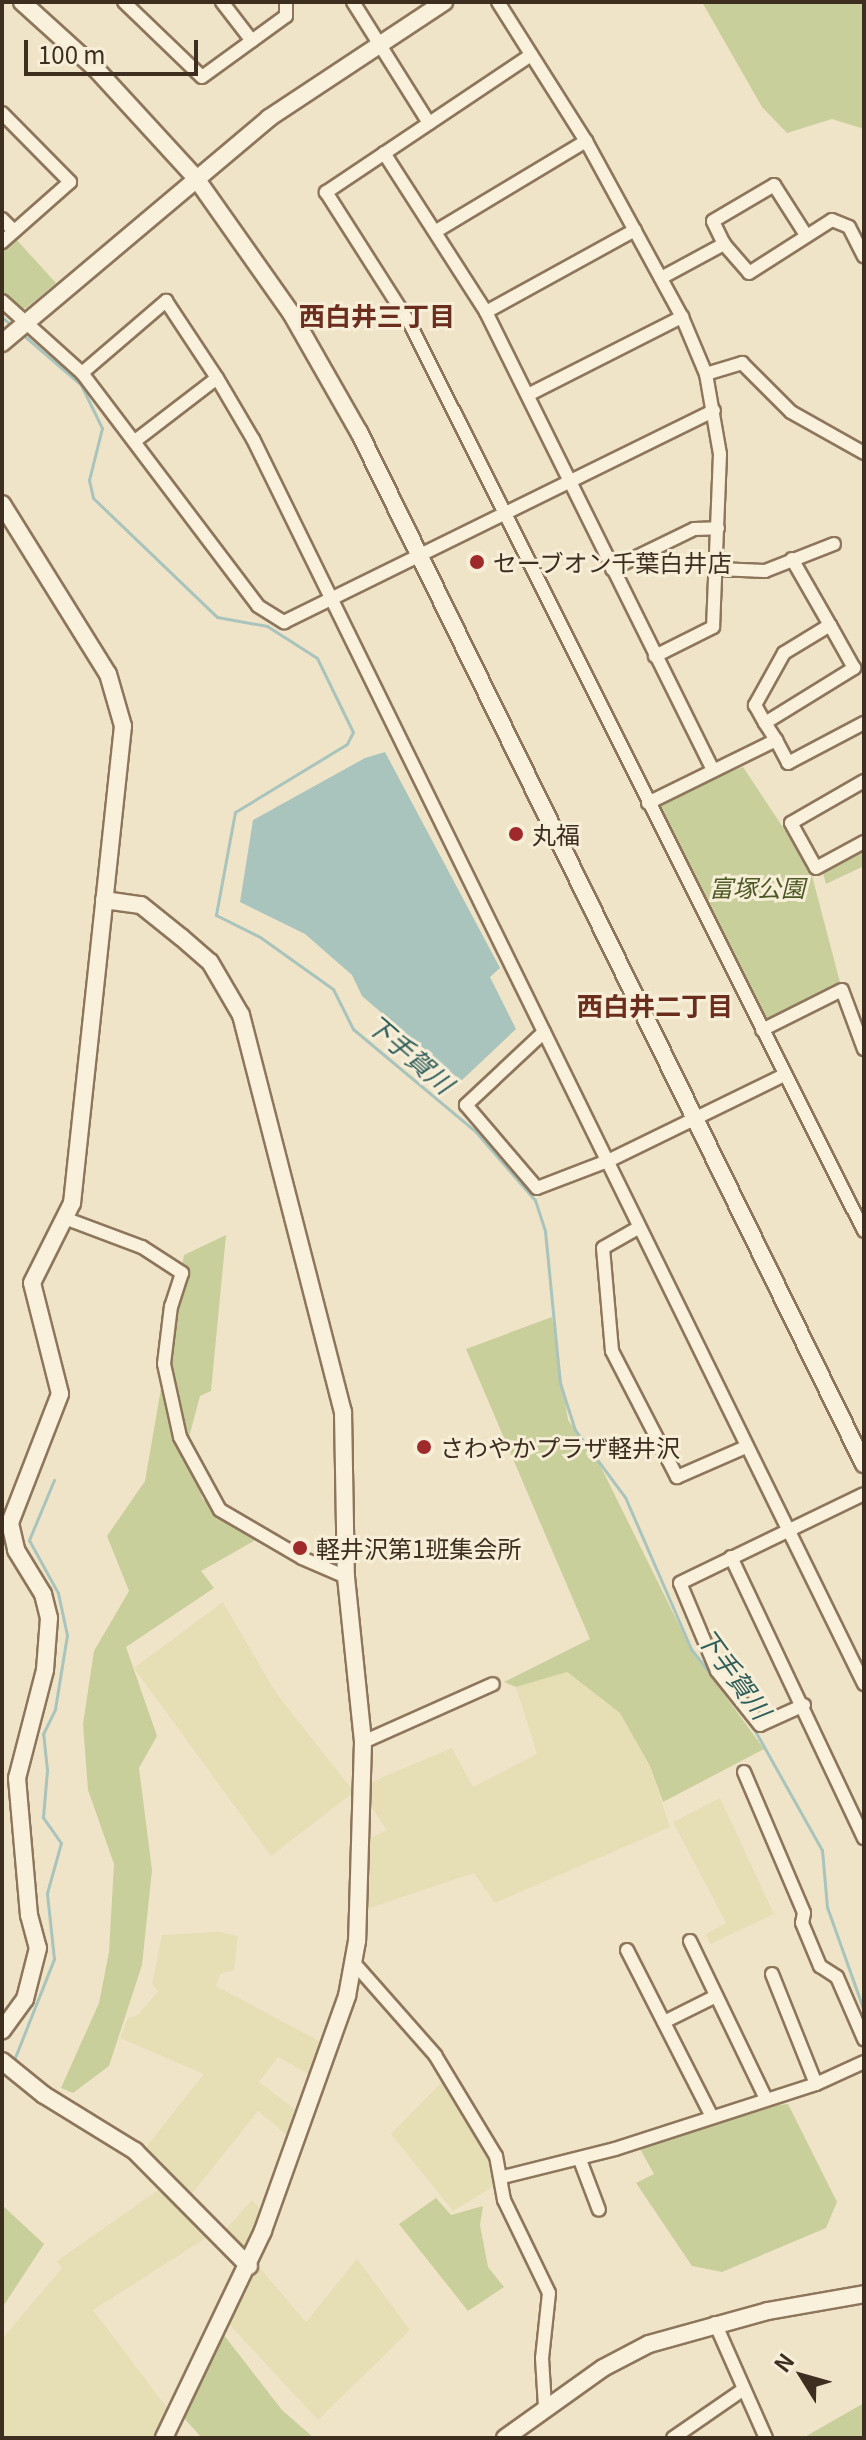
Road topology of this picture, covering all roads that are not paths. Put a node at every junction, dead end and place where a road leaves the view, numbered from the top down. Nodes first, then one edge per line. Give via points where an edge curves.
1 (22, 2) edge
2 (124, 2) edge
3 (222, 2) edge
4 (286, 2) edge
5 (353, 2) edge
6 (444, 2) edge
7 (498, 2) edge
8 (252, 41) junction
9 (377, 45) junction
10 (531, 55) junction
11 (2, 113) edge
12 (429, 123) junction
13 (586, 141) junction
14 (384, 153) junction
15 (195, 177) junction
16 (2, 219) edge
17 (438, 230) junction
18 (635, 230) junction
19 (14, 231) junction
20 (806, 235) junction
21 (2, 242) edge
22 (724, 244) junction
23 (864, 256) edge
24 (661, 278) junction
25 (2, 301) edge
26 (486, 312) junction
27 (682, 317) junction
28 (16, 331) edge
29 (82, 373) junction
30 (706, 374) junction
31 (217, 378) junction
32 (528, 395) junction
33 (714, 410) junction
34 (135, 441) junction
35 (864, 453) edge
36 (567, 481) junction
37 (2, 504) edge
38 (506, 514) junction
39 (718, 528) junction
40 (834, 544) dead end
41 (419, 558) junction
42 (792, 559) junction
43 (612, 569) junction
44 (716, 569) junction
45 (331, 602) junction
46 (830, 625) junction
47 (655, 656) junction
48 (849, 671) junction
49 (864, 679) edge
50 (765, 723) junction
51 (864, 723) edge
52 (776, 740) junction
53 (713, 770) junction
54 (864, 781) edge
55 (648, 803) junction
56 (864, 842) edge
57 (104, 900) junction
58 (762, 1030) junction
59 (544, 1032) junction
60 (864, 1049) edge
61 (784, 1075) junction
62 (696, 1120) junction
63 (610, 1160) junction
64 (67, 1219) junction
65 (863, 1226) edge
66 (638, 1228) junction
67 (746, 1447) junction
68 (864, 1464) edge
69 (864, 1494) edge
70 (788, 1530) junction
71 (731, 1557) junction
72 (346, 1577) junction
73 (493, 1684) dead end
74 (864, 1684) edge
75 (804, 1705) junction
76 (363, 1742) junction
77 (744, 1772) dead end
78 (864, 1838) edge
79 (690, 1941) dead end
80 (627, 1950) dead end
81 (354, 1963) junction
82 (772, 1974) dead end
83 (716, 1996) junction
84 (664, 2022) junction
85 (2, 2031) edge
86 (864, 2039) edge
87 (2, 2061) edge
88 (864, 2062) edge
89 (816, 2084) junction
90 (766, 2099) junction
91 (712, 2117) junction
92 (580, 2160) junction
93 (503, 2177) junction
94 (599, 2210) dead end
95 (249, 2266) junction
96 (864, 2294) edge
97 (715, 2323) junction
98 (744, 2389) junction
99 (545, 2407) junction
100 (164, 2438) edge
101 (505, 2438) edge
102 (673, 2438) edge
103 (766, 2438) edge

1 - 15 street via 96,69
2 - 8 street via 202,77
3 - 8 street
4 - 8 street via 286,16
5 - 9 street
6 - 9 street
7 - 10 street
9 - 12 street
9 - 15 street via 269,118
10 - 12 street
10 - 13 street
11 - 19 street via 70,182
12 - 14 street
13 - 17 street
13 - 18 street
14 - 17 street
14 - 38 street via 326,192 410,324
15 - 28 street
15 - 41 street via 291,313 359,432
16 - 19 street
17 - 26 street
18 - 24 street
18 - 26 street
19 - 21 street
20 - 22 street via 749,273
20 - 22 street via 774,185 713,221
20 - 23 street via 832,220 849,227
22 - 24 street
24 - 27 street
25 - 28 street
26 - 32 street
27 - 30 street
27 - 32 street
28 - 29 street
29 - 31 street via 166,301
29 - 34 street
30 - 33 street
30 - 35 street via 742,363 791,412
31 - 34 street
31 - 45 street via 253,439
32 - 36 street
33 - 36 street
33 - 39 street via 720,454
34 - 45 street via 271,618 284,622
36 - 38 street
36 - 43 street
37 - 57 street via 108,674 121,706 122,745
38 - 41 street
38 - 55 street
39 - 43 street via 694,529
39 - 44 street
40 - 42 street
41 - 45 street
41 - 62 street
42 - 44 street via 765,571
42 - 46 street
43 - 47 street
44 - 47 street via 713,627
45 - 59 street
46 - 48 street via 854,668
46 - 50 street via 784,653 755,705
47 - 53 street
48 - 49 street
48 - 50 street
50 - 52 street
51 - 52 street via 788,763
52 - 53 street
53 - 55 street
54 - 56 street via 791,823 816,868
55 - 58 street
57 - 64 street
57 - 72 street via 141,905 181,937 210,962 241,1015 343,1412
58 - 60 street via 842,990
58 - 61 street
59 - 63 street
59 - 63 street via 466,1105 537,1188
61 - 62 street
61 - 65 street
62 - 63 street
62 - 68 street
63 - 66 street
64 - 72 street via 142,1247 182,1273 171,1306 164,1364 180,1437 220,1510
64 - 85 street via 32,1283 60,1394 10,1523 16,1550 48,1605 49,1636 17,1778 36,1963 25,1999
66 - 67 street
66 - 67 street via 603,1248 612,1351 677,1477
67 - 70 street
69 - 70 street
70 - 71 street
70 - 74 street
71 - 75 street
71 - 75 street via 680,1583 717,1671 760,1725
72 - 76 street
73 - 76 street
75 - 78 street
76 - 81 street
77 - 86 street via 791,1879 820,1966 837,1977
79 - 83 street
80 - 84 street
81 - 93 street via 435,2055 496,2156
81 - 95 street via 335,2036
82 - 89 street
83 - 84 street
83 - 90 street
84 - 91 street
87 - 95 street via 44,2095 135,2151
88 - 89 street
89 - 90 street
90 - 91 street
91 - 92 street
92 - 93 street
92 - 94 street
93 - 99 street via 504,2200 549,2293 542,2358
95 - 100 street
96 - 97 street
97 - 98 street
97 - 99 street via 627,2354
98 - 102 street
98 - 103 street
99 - 101 street

